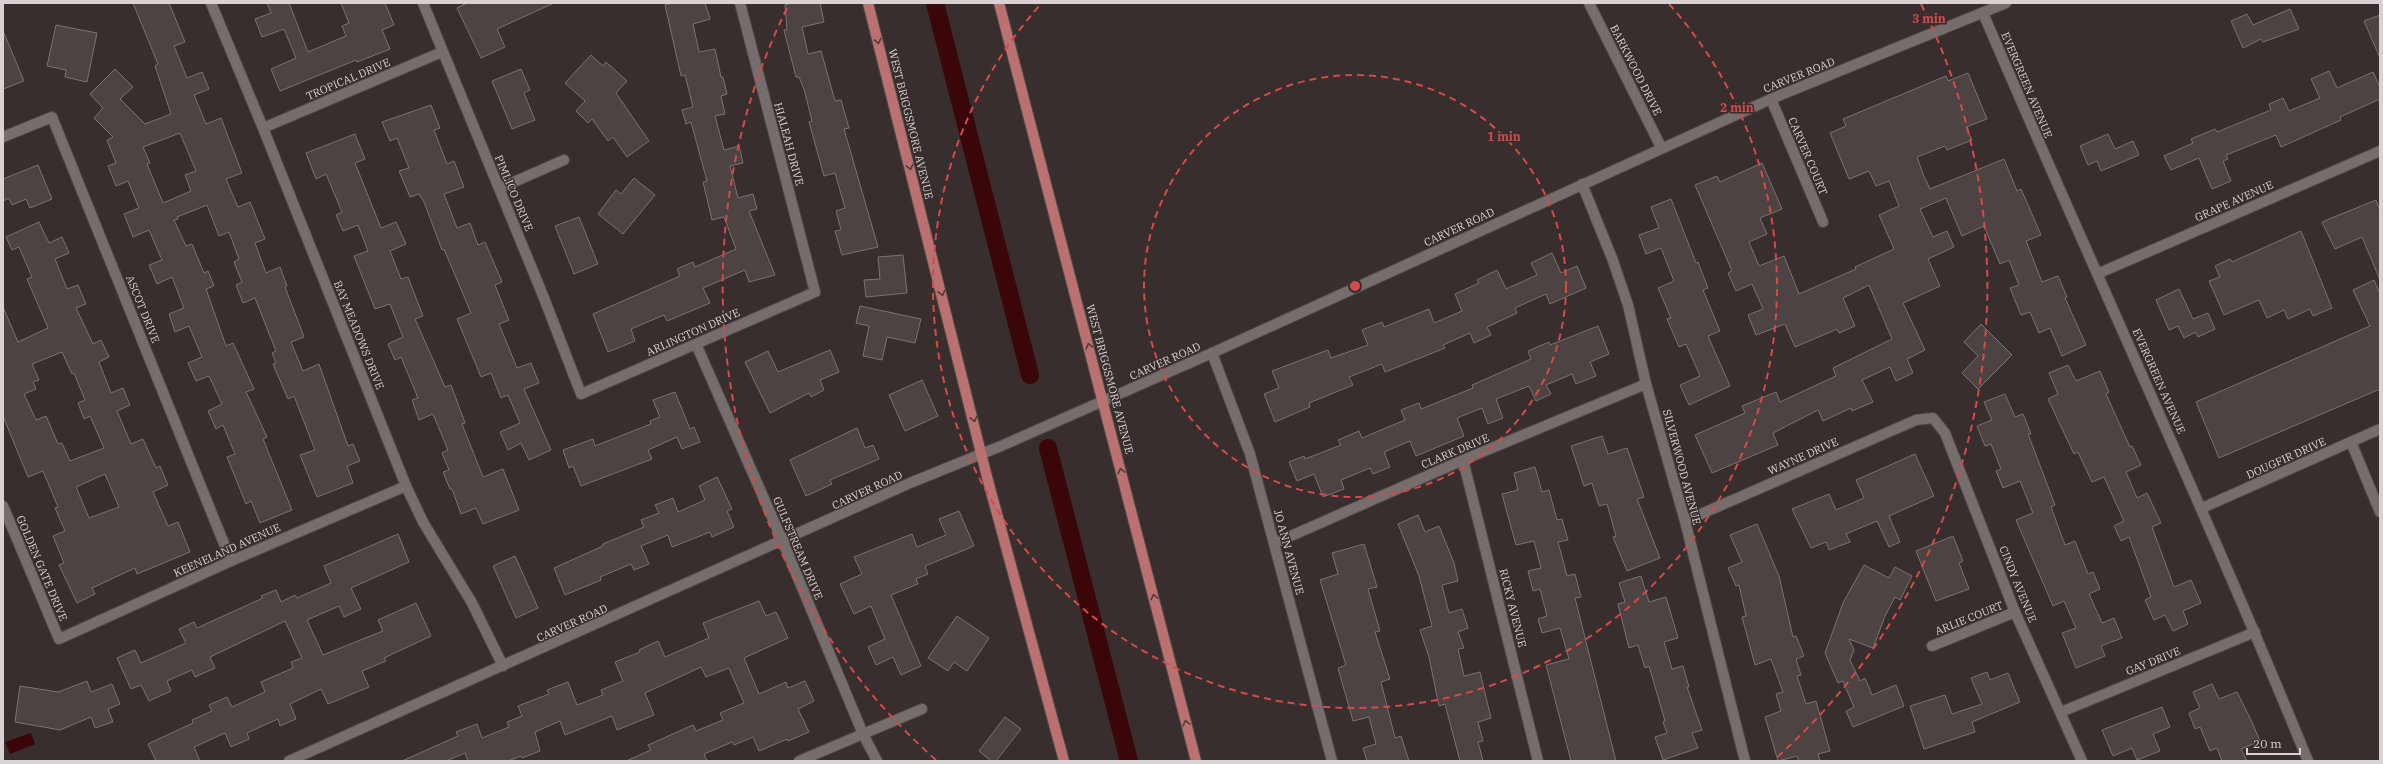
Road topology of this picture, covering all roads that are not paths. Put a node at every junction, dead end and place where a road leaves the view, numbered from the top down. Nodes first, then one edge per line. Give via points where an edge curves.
1 (211, 3) edge
2 (423, 3) edge
3 (740, 3) edge
4 (868, 3) edge
5 (999, 3) edge
6 (1589, 3) edge
7 (2006, 3) edge
8 (1983, 13) junction
9 (442, 52) junction
10 (1771, 99) junction
11 (263, 128) junction
12 (3, 137) edge
13 (1661, 147) junction
14 (2380, 151) edge
15 (564, 160) dead end
16 (1582, 184) junction
17 (500, 188) junction
18 (1823, 222) dead end
19 (2097, 274) junction
20 (815, 292) joint
21 (696, 344) junction
22 (1212, 354) junction
23 (1646, 384) junction
24 (581, 394) joint
25 (1104, 401) junction
26 (1933, 418) joint
27 (2380, 429) edge
28 (2351, 442) junction
29 (982, 454) junction
30 (1463, 460) junction
31 (406, 486) junction
32 (3, 506) edge
33 (2202, 508) junction
34 (2380, 512) edge
35 (1685, 521) junction
36 (783, 542) junction
37 (1275, 543) junction
38 (231, 560) junction
39 (2015, 612) junction
40 (2255, 632) junction
41 (59, 639) joint
42 (1932, 646) dead end
43 (504, 666) junction
44 (922, 709) dead end
45 (2061, 712) junction
46 (863, 734) junction
47 (289, 761) edge
48 (799, 761) edge
49 (877, 761) edge
50 (1064, 761) edge
51 (1196, 761) edge
52 (1332, 761) edge
53 (1538, 761) edge
54 (1745, 761) edge
55 (2082, 761) edge
56 (2308, 761) edge

1 - 11 street, BAY MEADOWS DRIVE
2 - 9 street, PIMLICO DRIVE
3 - 20 street, HIALEAH DRIVE
4 -> 29 main road, WEST BRIGGSMORE AVENUE
25 -> 5 main road, WEST BRIGGSMORE AVENUE
6 - 13 street, BARKWOOD DRIVE
7 - 8 street, CARVER ROAD
8 - 10 street, CARVER ROAD
8 - 19 street, EVERGREEN AVENUE
9 - 11 street, TROPICAL DRIVE
9 - 17 street, PIMLICO DRIVE
10 - 13 street, CARVER ROAD
10 - 18 street, CARVER COURT
11 - 31 street, BAY MEADOWS DRIVE
12 - 38 street, ASCOT DRIVE via 52,117
13 - 16 street, CARVER ROAD
14 - 19 street, GRAPE AVENUE
15 - 17 street
16 - 22 street, CARVER ROAD
16 - 23 street, SILVERWOOD AVENUE via 1628,305
17 - 24 street, PIMLICO DRIVE
19 - 33 street, EVERGREEN AVENUE
20 - 21 street, ARLINGTON DRIVE
21 - 24 street, ARLINGTON DRIVE
21 - 36 street, GULFSTREAM DRIVE
22 - 25 street, CARVER ROAD
22 - 37 street, JO ANN AVENUE via 1250,454
23 - 30 street, CLARK DRIVE
23 - 35 street, SILVERWOOD AVENUE
25 - 29 street, CARVER ROAD
51 -> 25 main road, WEST BRIGGSMORE AVENUE
26 - 35 street, WAYNE DRIVE via 1916,420
26 - 39 street, CINDY AVENUE via 1945,433
27 - 28 street, DOUGFIR DRIVE
28 - 33 street, DOUGFIR DRIVE
28 - 34 street
29 - 36 street, CARVER ROAD
29 - 50 main road, WEST BRIGGSMORE AVENUE
30 - 37 street, CLARK DRIVE
30 - 53 street, RICKY AVENUE
31 - 38 street, KEENELAND AVENUE
31 - 43 street, BAY MEADOWS DRIVE via 423,522 472,603
32 - 41 street, GOLDEN GATE DRIVE
33 - 40 street, EVERGREEN AVENUE
35 - 54 street, SILVERWOOD AVENUE
36 - 43 street, CARVER ROAD
36 - 46 street, GULFSTREAM DRIVE
37 - 52 street, JO ANN AVENUE
38 - 41 street, KEENELAND AVENUE
39 - 42 street, ARLIE COURT
39 - 45 street, CINDY AVENUE
40 - 45 street, GAY DRIVE
40 - 56 street, EVERGREEN AVENUE
43 - 47 street, CARVER ROAD
44 - 46 street
45 - 55 street, CINDY AVENUE
46 - 48 street
46 - 49 street, GULFSTREAM DRIVE

